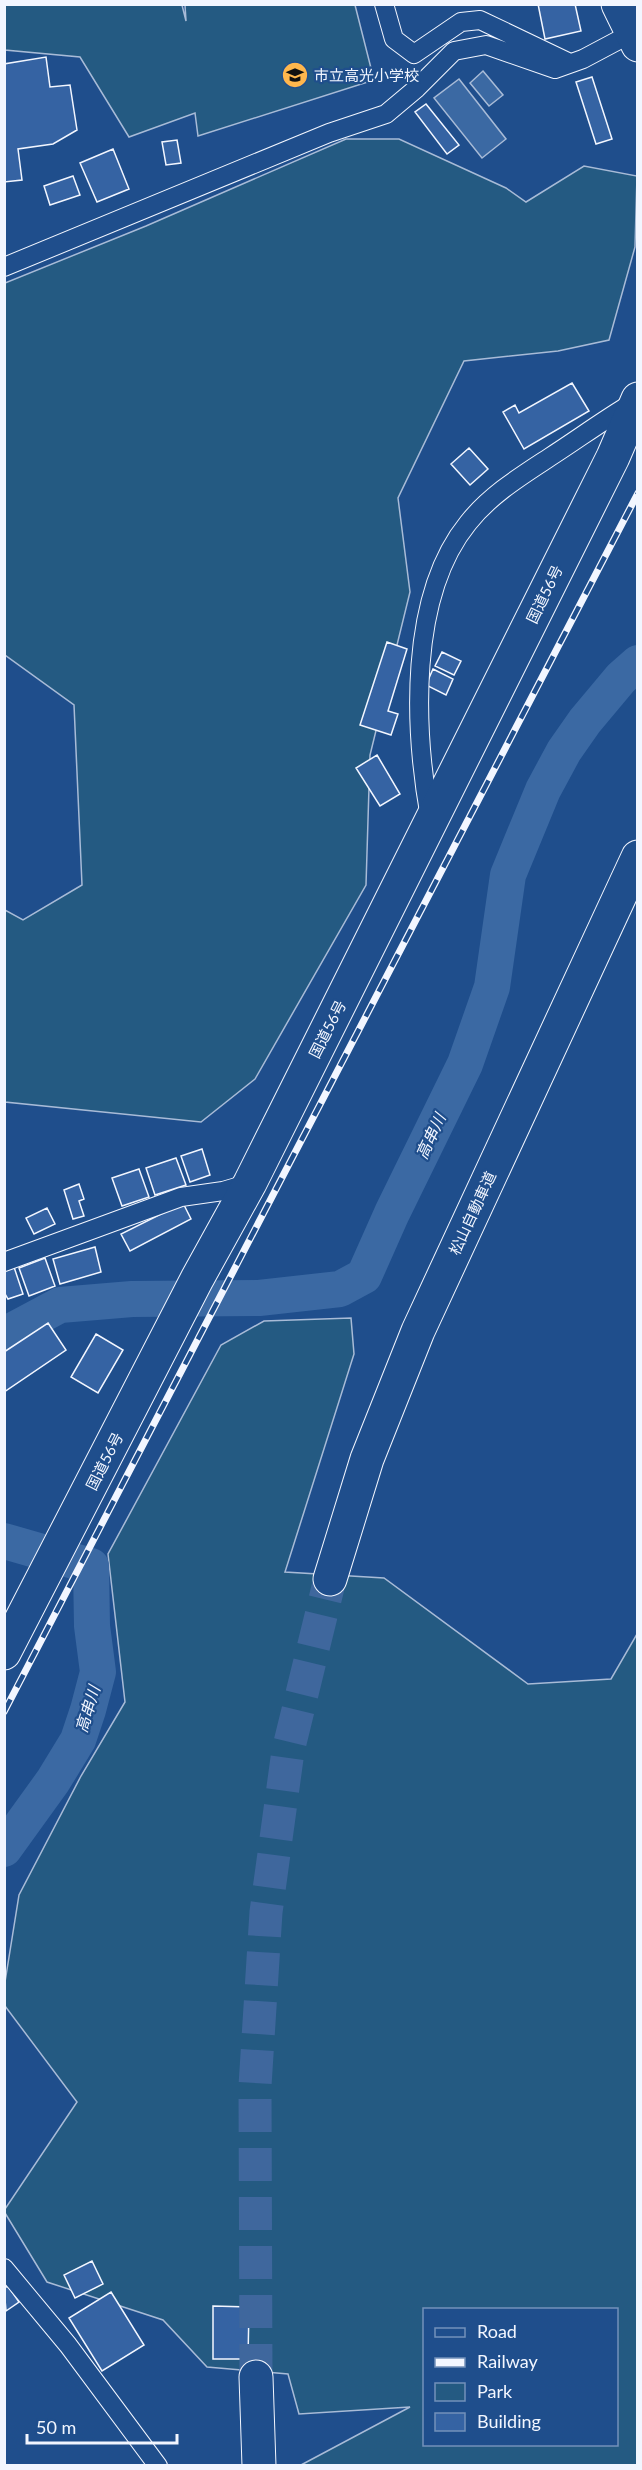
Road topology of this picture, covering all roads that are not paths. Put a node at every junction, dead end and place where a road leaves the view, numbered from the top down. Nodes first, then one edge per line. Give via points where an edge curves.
1 (384, 4) edge
2 (629, 28) edge
3 (570, 63) junction
4 (4, 267) edge
5 (637, 400) edge
6 (430, 823) junction
7 (638, 857) edge
8 (250, 1184) junction
9 (4, 1262) edge
10 (330, 1579) tunnel mouth
11 (4, 1653) edge
12 (4, 2268) edge
13 (256, 2377) tunnel mouth
14 (158, 2466) edge
15 (259, 2466) edge

1 - 3 street via 394,39 414,54 461,22 480,20
2 - 3 street via 614,44
3 - 4 street via 555,69 486,45 454,51 386,114 329,133
5 - 6 highway, 国道56号 via 613,457
5 - 6 street via 495,496 468,522 448,552 432,593 418,680 421,770
6 - 8 highway, 国道56号
7 - 10 highway, 松山自動車道 via 418,1331 367,1459
8 - 9 street via 181,1197
8 - 11 highway, 国道56号
12 - 14 street via 68,2345
13 - 15 highway

